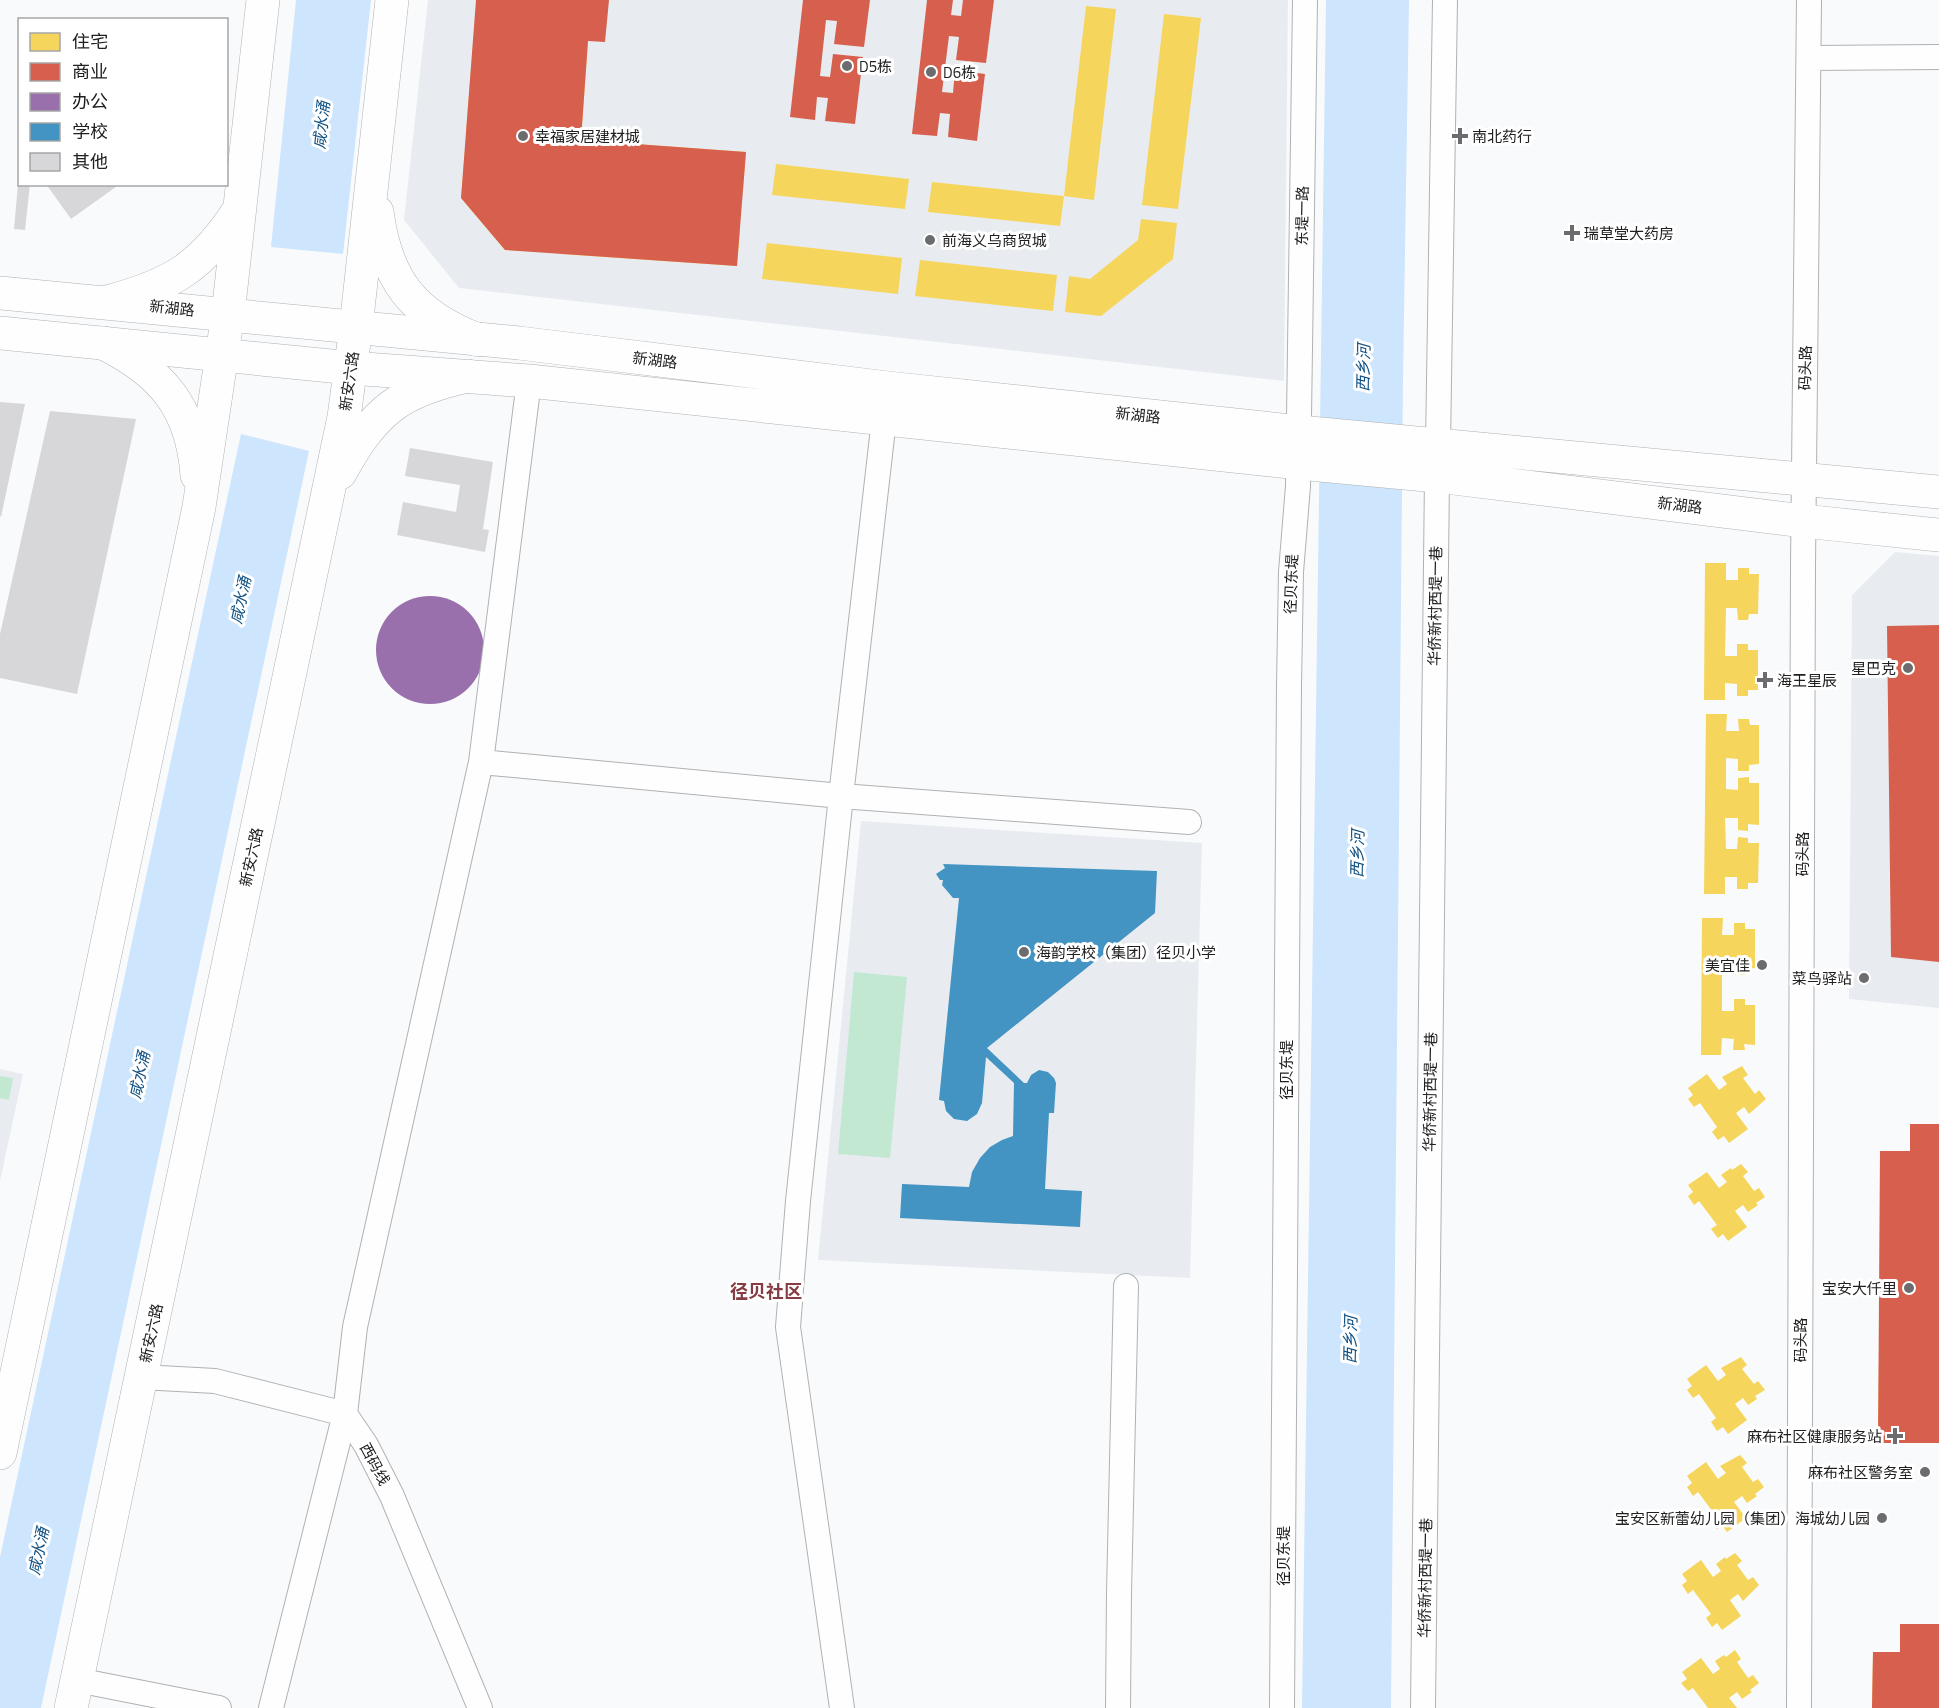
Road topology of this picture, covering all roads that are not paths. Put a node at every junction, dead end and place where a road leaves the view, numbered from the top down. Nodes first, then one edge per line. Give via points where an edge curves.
1 (263, 0) edge
2 (392, 0) edge
3 (1305, 0) edge
4 (1445, 0) edge
5 (1809, 0) edge
6 (1939, 57) edge
7 (1809, 58) junction
8 (372, 175) junction
9 (240, 209) junction
10 (0, 292) edge
11 (107, 302) junction
12 (228, 314) junction
13 (356, 327) junction
14 (0, 333) edge
15 (478, 339) junction
16 (103, 343) junction
17 (222, 356) junction
18 (351, 368) junction
19 (468, 376) junction
20 (529, 381) junction
21 (886, 403) junction
22 (1305, 448) junction
23 (1429, 459) junction
24 (1804, 479) junction
25 (1939, 492) edge
26 (327, 495) junction
27 (199, 507) junction
28 (1803, 521) junction
29 (1939, 535) edge
30 (481, 762) junction
31 (841, 796) junction
32 (1189, 822) dead end
33 (1126, 1286) dead end
34 (141, 1377) junction
35 (345, 1414) junction
36 (0, 1453) edge
37 (74, 1694) edge
38 (219, 1708) edge
39 (271, 1708) edge
40 (480, 1708) edge
41 (842, 1708) edge
42 (1118, 1708) edge
43 (1281, 1708) edge
44 (1423, 1708) edge
45 (1799, 1708) edge

1 - 9 main road
2 - 8 main road, 新安六路
3 - 22 street, 东堤一路
4 - 23 street, 华侨新村西堤一巷
5 - 7 street, 码头路
6 - 7 street
7 - 24 street, 码头路
8 - 13 main road, 新安六路
8 - 15 main road via 379,224 395,276 420,308 435,320
9 - 11 main road via 222,235 184,272 161,285
9 - 12 main road
10 - 11 main road, 新湖路
11 - 12 main road, 新湖路
12 - 13 main road, 新湖路
12 - 17 main road
13 - 15 main road, 新湖路
13 - 18 main road, 新安六路
14 - 16 main road, 新湖路
15 - 21 main road, 新湖路
16 - 17 main road, 新湖路
16 - 27 main road via 147,369 181,412 196,463
17 - 18 main road, 新湖路
17 - 27 main road
18 - 19 main road, 新湖路
18 - 26 main road, 新安六路
19 - 20 main road, 新湖路
19 - 26 main road via 417,390 387,409 360,441
20 - 21 main road, 新湖路
20 - 30 street
21 - 22 main road, 新湖路
21 - 31 street
22 - 23 main road, 新湖路
22 - 43 street, 径贝东堤 via 1291,572 1289,662
23 - 24 main road
23 - 28 main road, 新湖路
23 - 44 street, 华侨新村西堤一巷
24 - 25 main road
24 - 28 street, 码头路
26 - 34 main road, 新安六路
27 - 36 main road
28 - 29 main road, 新湖路
28 - 45 street, 码头路
30 - 31 street
30 - 35 street via 355,1327
31 - 32 street
31 - 41 street via 788,1327
33 - 42 street
34 - 35 street via 215,1381
34 - 37 main road, 新安六路
35 - 39 street
35 - 40 street, 西码线 via 392,1496
37 - 38 street

